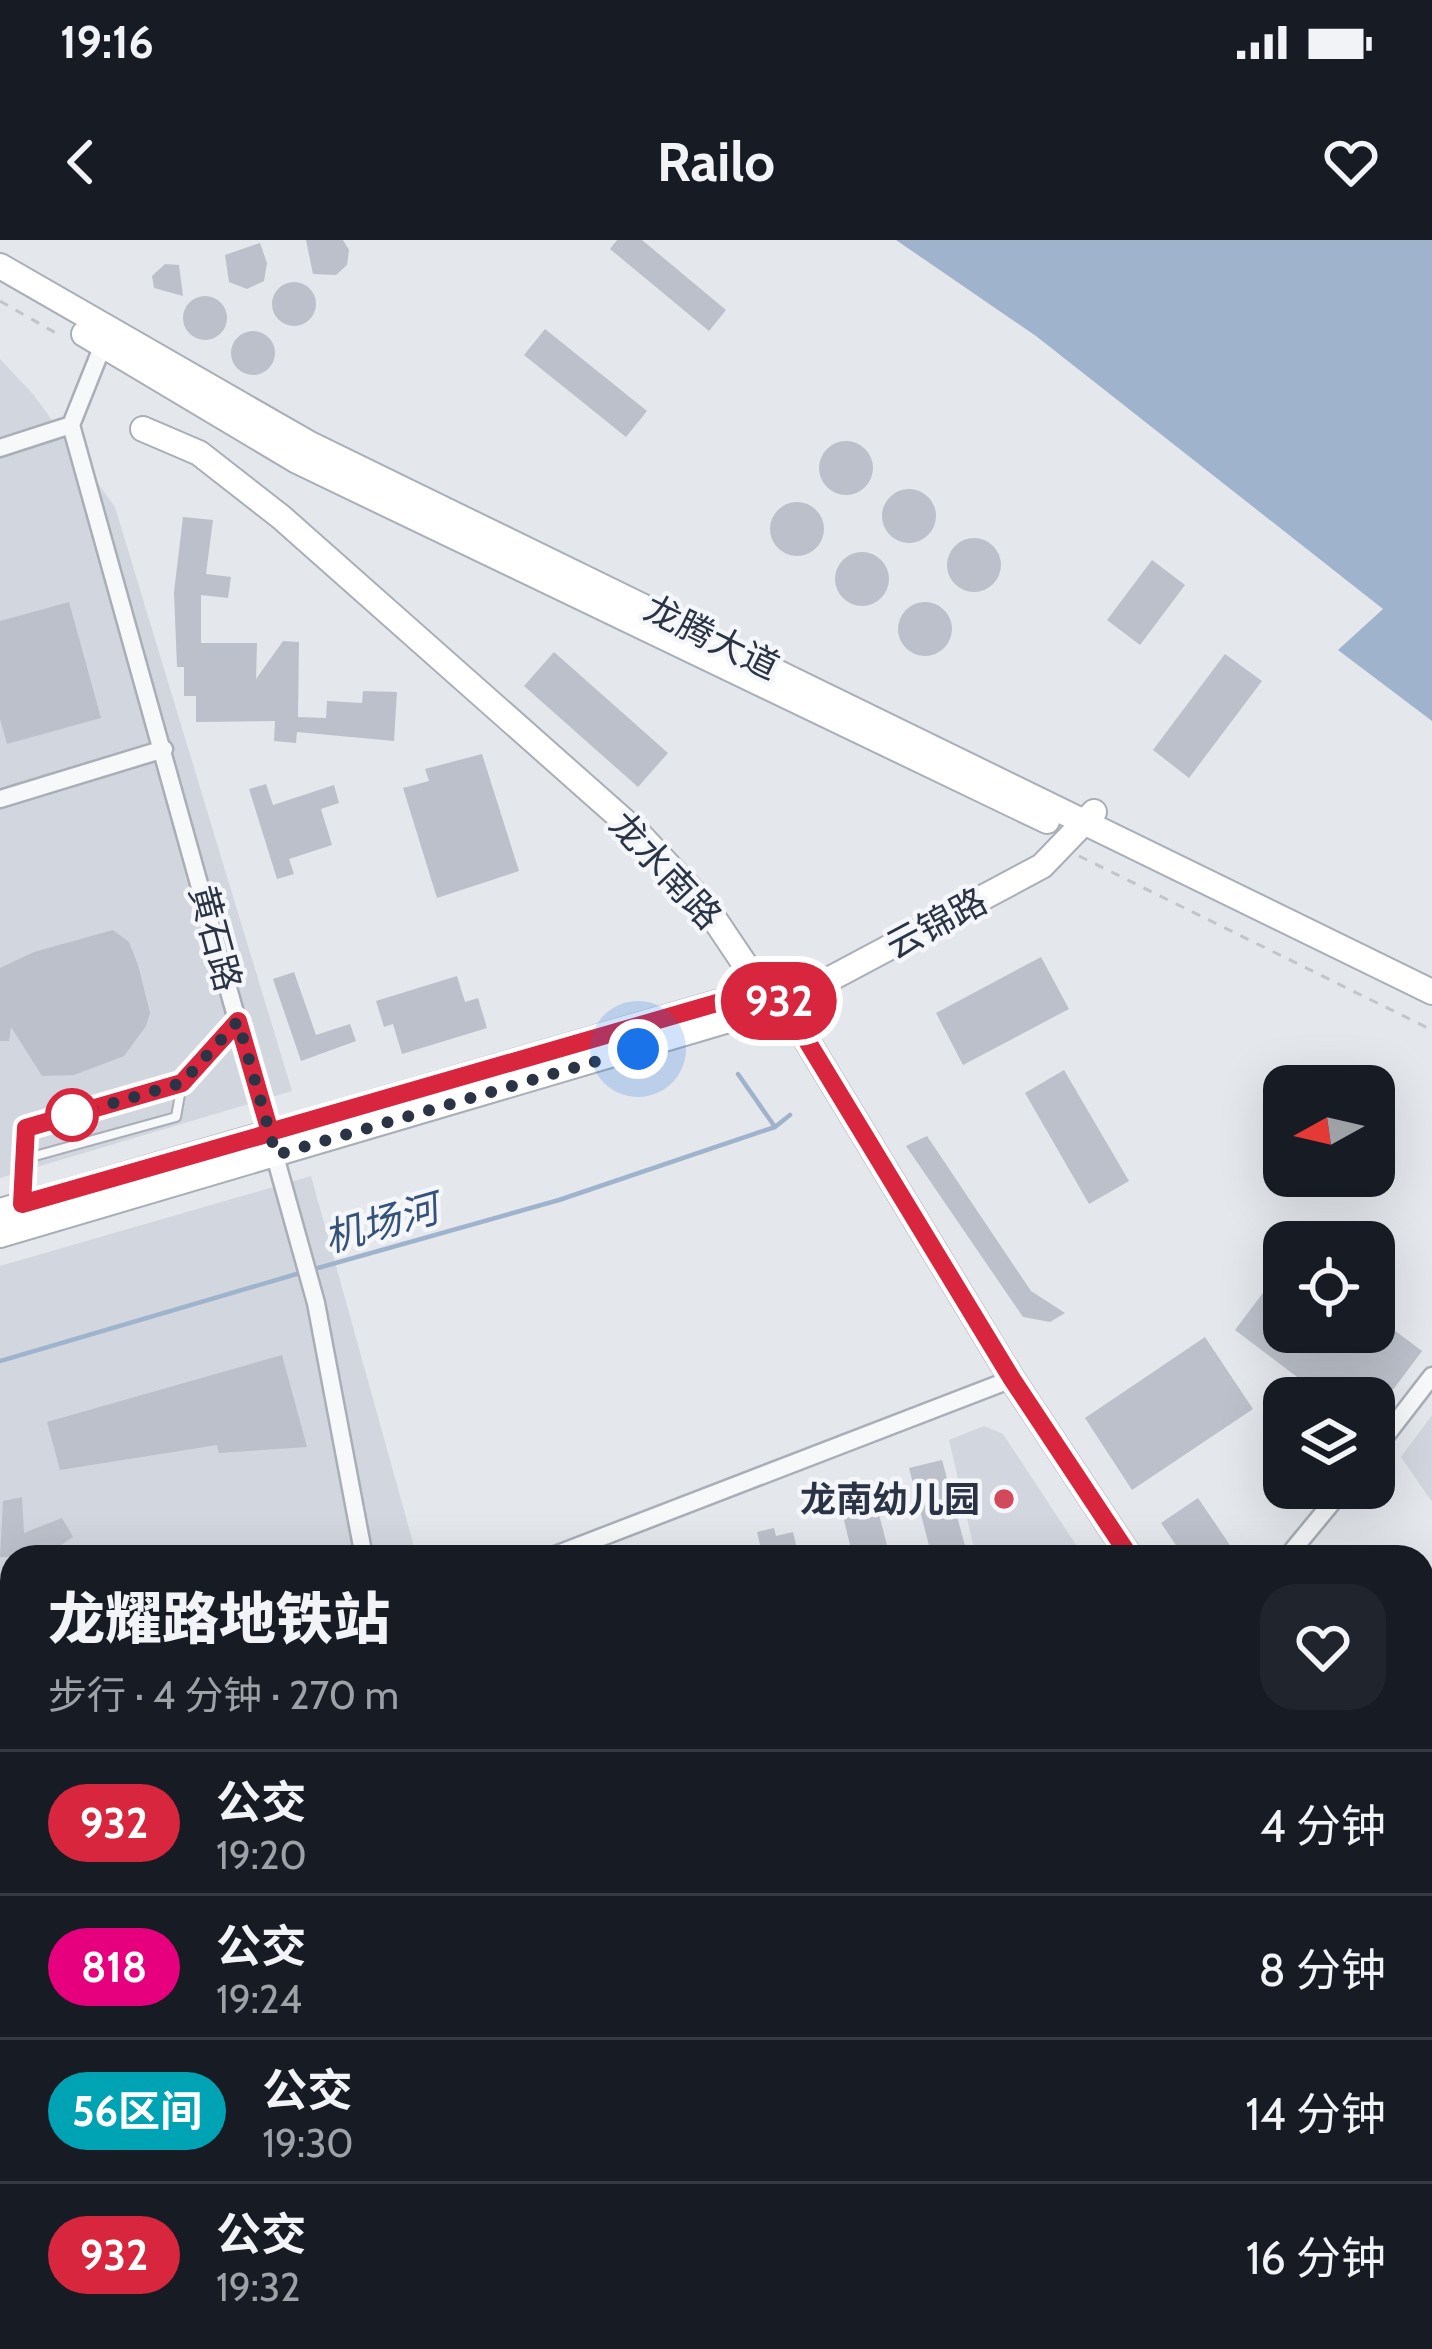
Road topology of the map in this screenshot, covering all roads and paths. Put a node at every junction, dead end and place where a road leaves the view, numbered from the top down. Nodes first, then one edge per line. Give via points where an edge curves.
1 (0, 266) edge
2 (0, 285) edge
3 (105, 337) junction
4 (70, 425) junction
5 (143, 429) dead end
6 (0, 448) edge
7 (164, 749) junction
8 (0, 799) edge
9 (1084, 822) junction
10 (1432, 992) edge
11 (772, 997) junction
12 (1432, 1010) edge
13 (238, 1021) junction
14 (182, 1083) junction
15 (273, 1144) junction
16 (25, 1159) junction
17 (11, 1208) edge
18 (0, 1235) edge
19 (1432, 1376) edge
20 (1012, 1379) junction
21 (1395, 1424) edge
22 (1327, 1509) edge
23 (362, 1545) edge
24 (581, 1545) edge
25 (1122, 1545) edge
26 (1297, 1545) edge

1 - 3 main road, 龙腾大道
2 - 3 main road, 龙腾大道
3 - 4 street
3 - 9 main road, 龙腾大道
4 - 6 street
4 - 7 street, 黄石路
5 - 11 main road, 龙水南路 via 199,452 281,517 640,835 705,905
7 - 8 street
7 - 13 street, 黄石路
9 - 10 main road, 龙腾大道
9 - 11 main road, 云锦路 via 1042,866
9 - 12 main road, 龙腾大道
11 - 15 main road, 云锦路
11 - 20 main road, 龙水南路
13 - 14 lane
13 - 15 street, 黄石路
14 - 16 lane via 176,1117
14 - 16 lane via 26,1128
15 - 17 main road, 云锦路
15 - 18 main road, 云锦路
15 - 23 street, 黄石路 via 316,1303
16 - 17 lane
19 - 21 street
20 - 24 street
20 - 25 main road, 龙水南路
22 - 26 street

